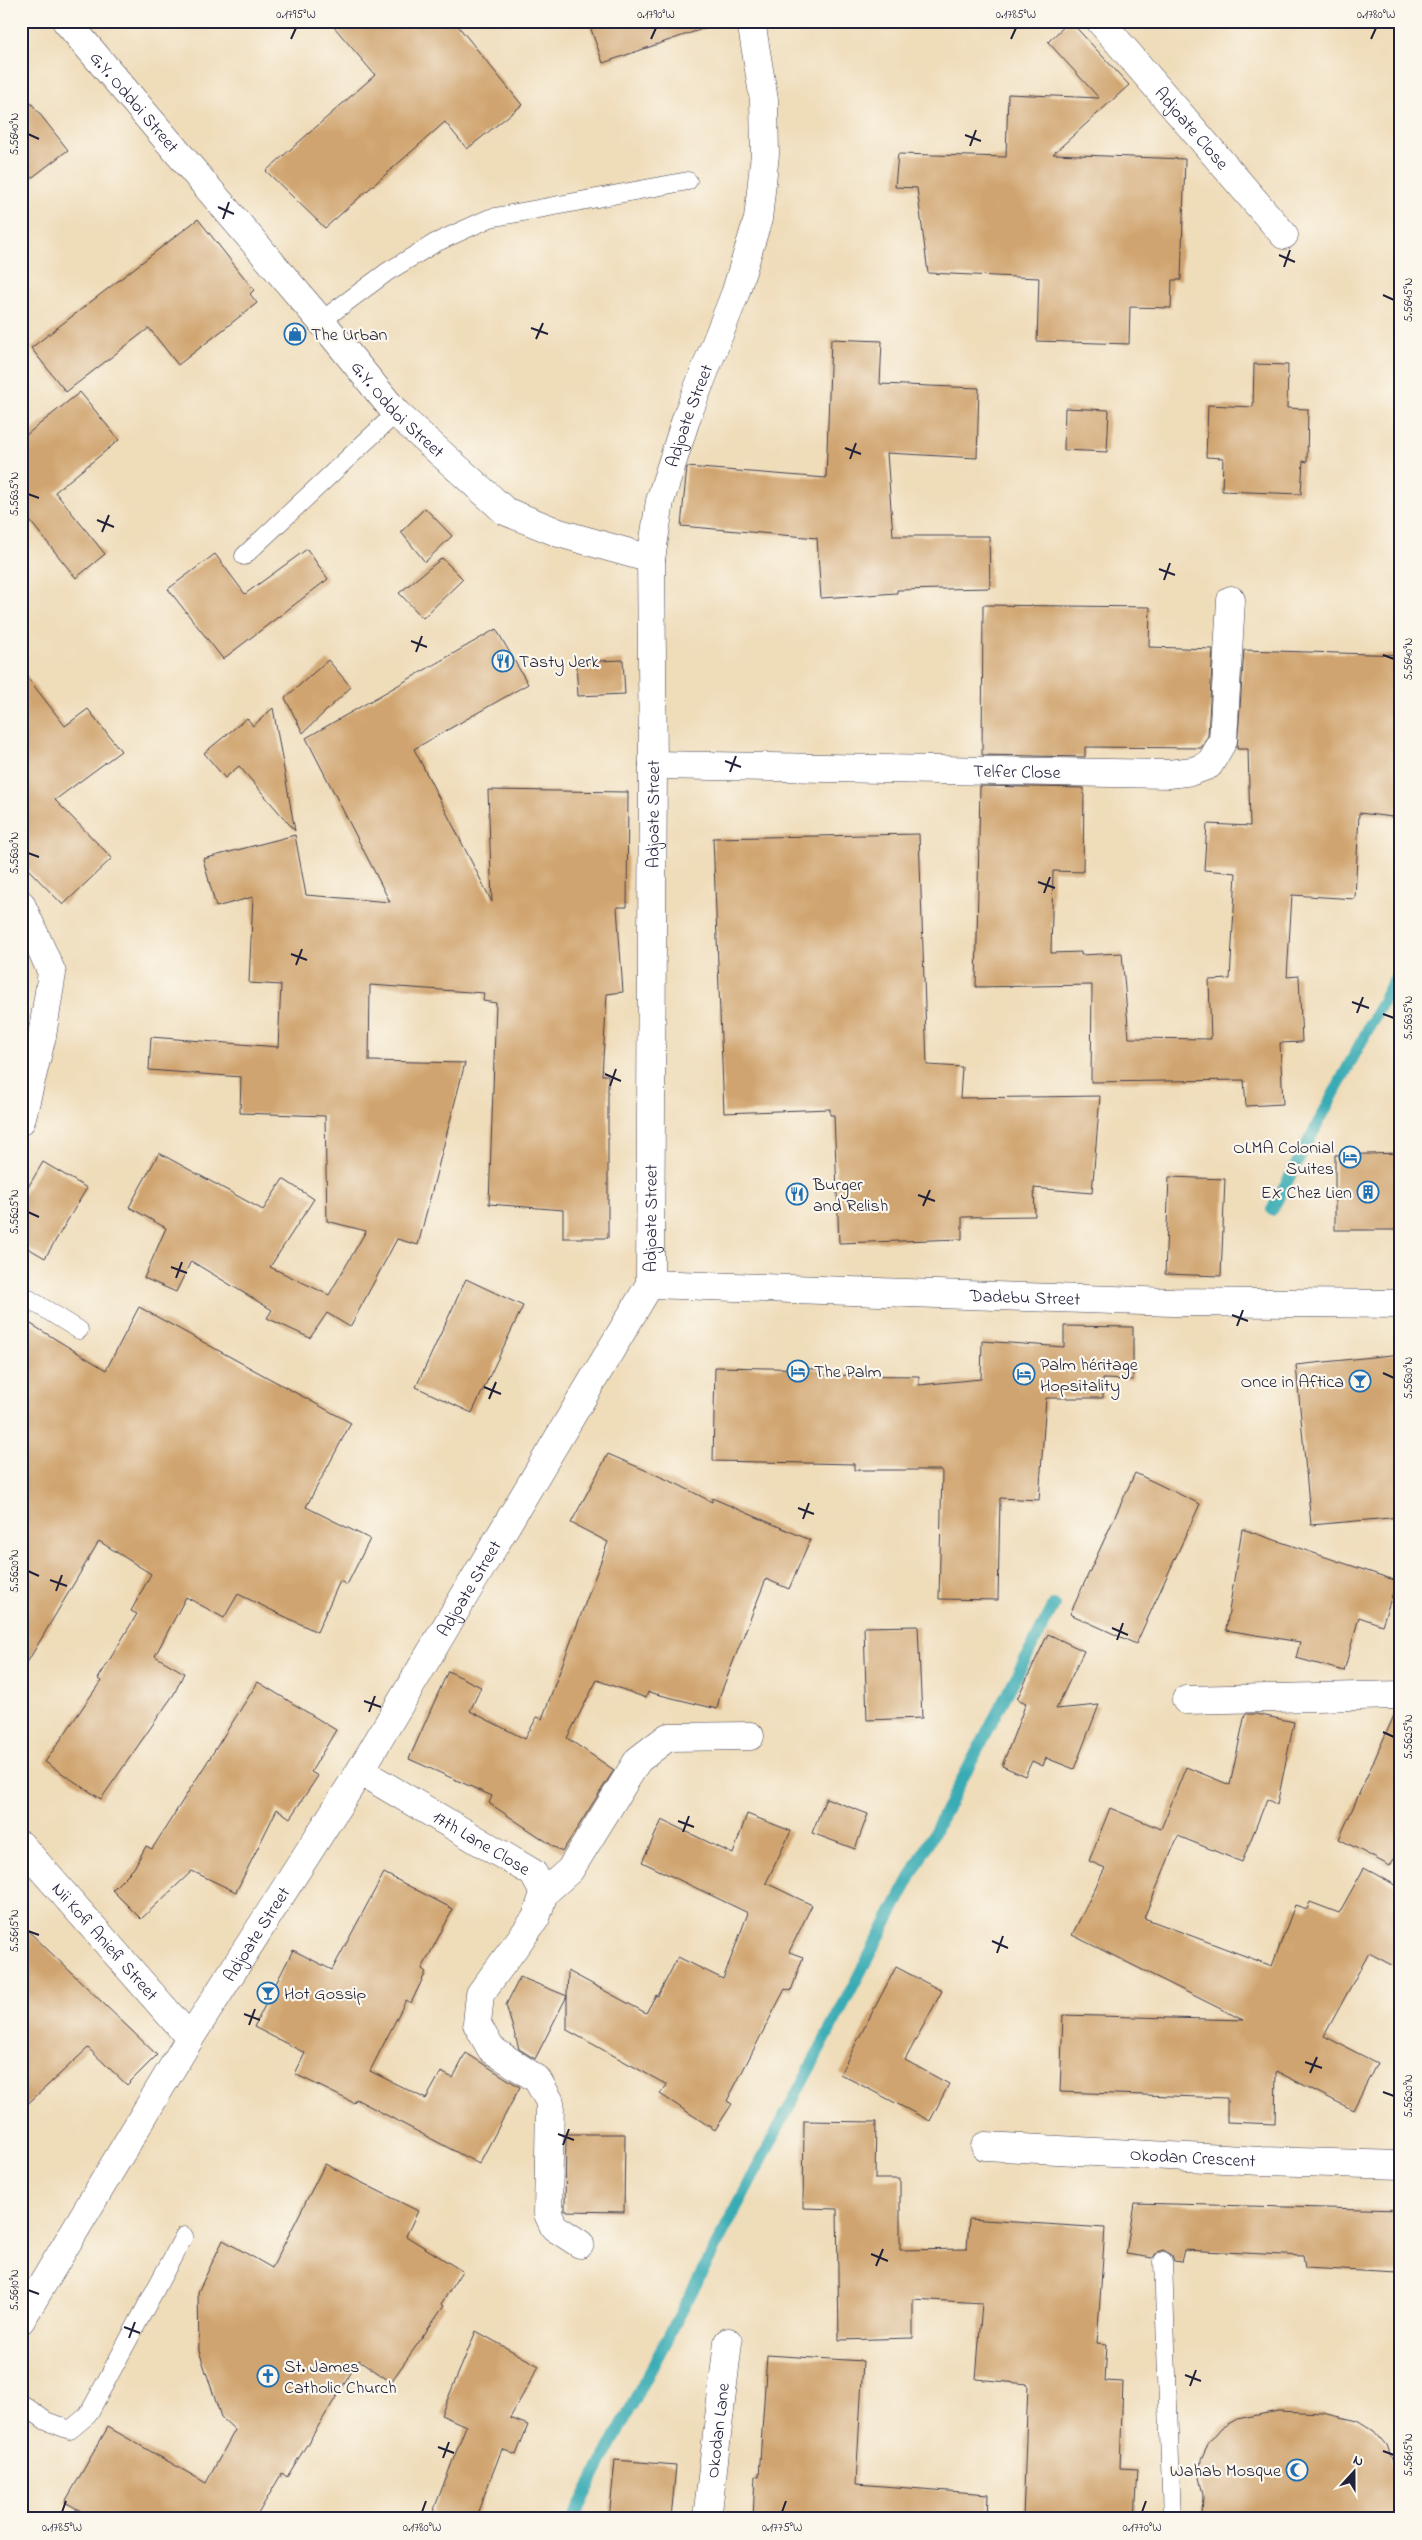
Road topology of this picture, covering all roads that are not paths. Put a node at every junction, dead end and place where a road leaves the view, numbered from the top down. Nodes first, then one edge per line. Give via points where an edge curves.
1 (66, 21) edge
2 (751, 21) edge
3 (1100, 21) edge
4 (688, 181) dead end
5 (1284, 235) dead end
6 (321, 321) junction
7 (396, 413) junction
8 (244, 556) dead end
9 (650, 559) junction
10 (1231, 600) dead end
11 (653, 765) junction
12 (21, 904) edge
13 (21, 1122) edge
14 (650, 1284) junction
15 (21, 1294) edge
16 (1401, 1304) edge
17 (79, 1330) dead end
18 (1401, 1695) edge
19 (1186, 1700) dead end
20 (750, 1736) dead end
21 (360, 1771) junction
22 (21, 1845) edge
23 (544, 1893) junction
24 (190, 2038) junction
25 (984, 2146) dead end
26 (1401, 2165) edge
27 (184, 2236) dead end
28 (580, 2244) dead end
29 (1162, 2261) dead end
30 (21, 2320) edge
31 (728, 2342) dead end
32 (21, 2403) edge
33 (707, 2519) edge
34 (1172, 2519) edge

1 - 6 street, G.Y. Oddoi Street
2 - 9 street, Adjoate Street via 764,100 765,154 758,219 735,294 672,463 660,501
3 - 5 street, Adjoate Close
4 - 6 lane via 490,218 427,248 387,272
6 - 7 street, G.Y. Oddoi Street
7 - 8 lane
7 - 9 street, G.Y. Oddoi Street via 505,511 559,533
9 - 11 street, Adjoate Street
10 - 11 street, Telfer Close via 1223,741 1209,765 1193,770 1169,774
11 - 14 street, Adjoate Street
12 - 13 street via 52,973 42,1036
14 - 16 street, Dadebu Street via 1172,1302
14 - 21 street, Adjoate Street
15 - 17 lane
18 - 19 street
20 - 23 street via 668,1737 650,1748 638,1760 570,1870
21 - 23 street, 17th Lane Close via 533,1873
21 - 24 street, Adjoate Street
22 - 24 street, Nii Kofi Aniefi Street
23 - 28 street, 17th Lane Close via 536,1918 480,1994 477,2024 491,2050 537,2079 545,2091 550,2102 548,2214 554,2227
24 - 30 street, Adjoate Street
25 - 26 street, Okodan Crescent
27 - 32 lane via 88,2415 70,2430 46,2421
29 - 34 lane
31 - 33 street, Okodan Lane

